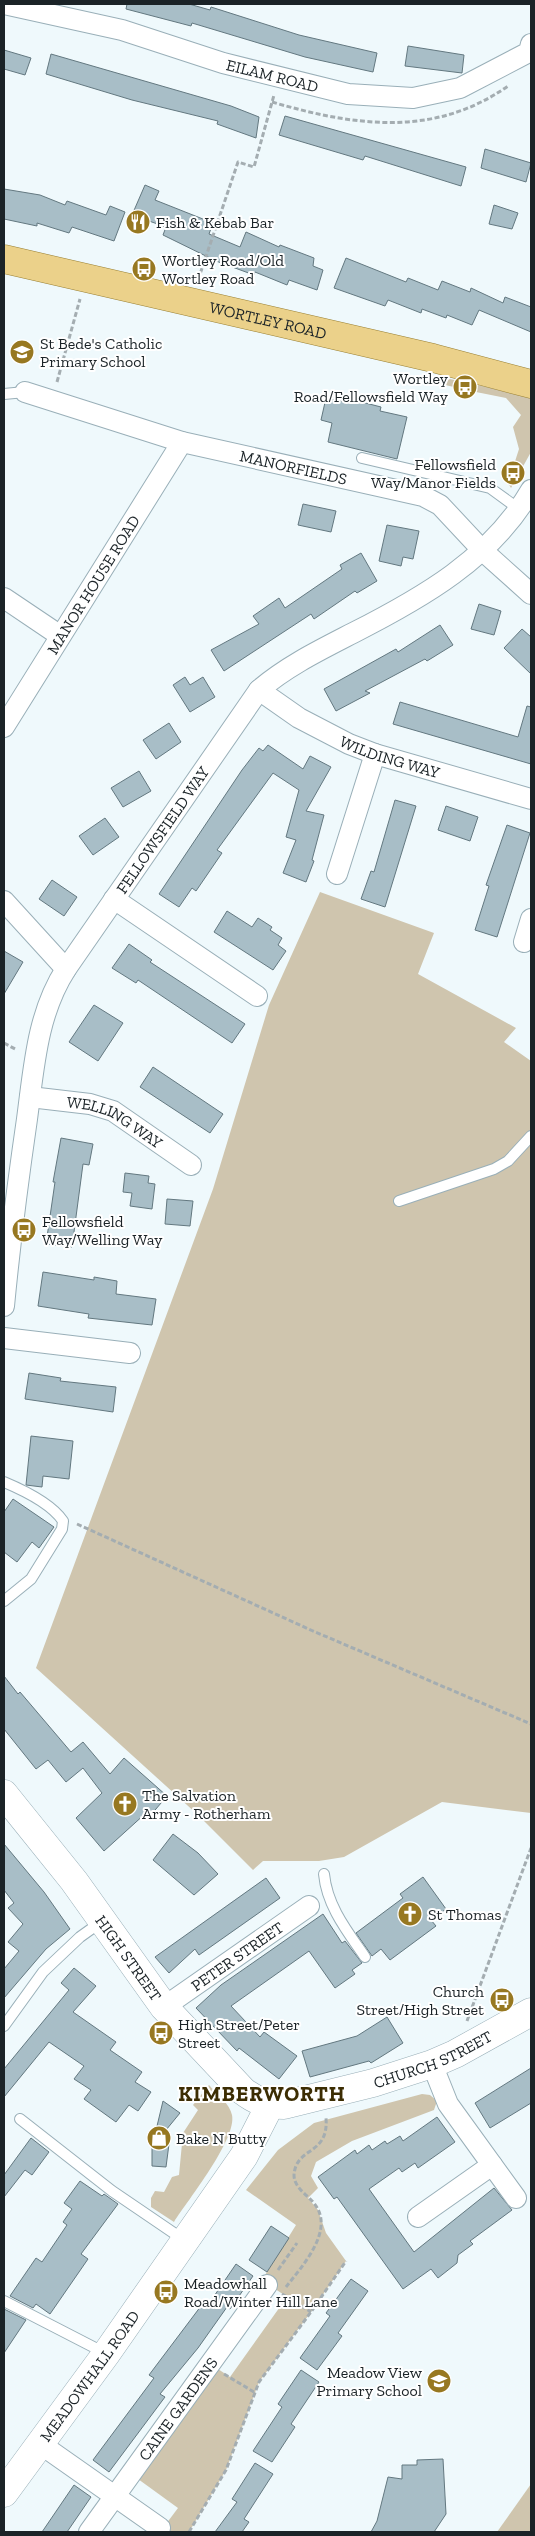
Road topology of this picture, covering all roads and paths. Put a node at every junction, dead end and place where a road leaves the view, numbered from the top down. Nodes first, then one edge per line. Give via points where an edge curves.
1 (4, 4) edge
2 (530, 50) edge
3 (278, 77) junction
4 (4, 260) edge
5 (86, 278) junction
6 (191, 302) junction
7 (531, 384) edge
8 (25, 392) joint
9 (4, 394) edge
10 (52, 400) junction
11 (182, 442) junction
12 (362, 458) dead end
13 (531, 490) edge
14 (519, 509) junction
15 (483, 551) junction
16 (531, 594) edge
17 (4, 598) edge
18 (59, 635) junction
19 (259, 690) junction
20 (4, 726) edge
21 (375, 754) junction
22 (531, 799) edge
23 (337, 874) dead end
24 (114, 899) junction
25 (4, 901) edge
26 (531, 919) edge
27 (524, 942) dead end
28 (66, 969) junction
29 (257, 996) dead end
30 (30, 1097) junction
31 (531, 1136) edge
32 (191, 1165) dead end
33 (399, 1201) dead end
34 (4, 1306) edge
35 (4, 1338) edge
36 (130, 1353) dead end
37 (4, 1482) edge
38 (58, 1515) junction
39 (4, 1601) edge
40 (531, 1724) edge
41 (4, 1794) edge
42 (531, 1848) edge
43 (324, 1874) dead end
44 (326, 1895) junction
45 (310, 1906) joint
46 (102, 1921) junction
47 (365, 1957) dead end
48 (164, 2007) junction
49 (531, 2012) edge
50 (4, 2026) edge
51 (444, 2059) junction
52 (321, 2096) junction
53 (270, 2105) junction
54 (20, 2119) dead end
55 (492, 2165) junction
56 (516, 2198) dead end
57 (418, 2217) dead end
58 (185, 2241) junction
59 (297, 2243) dead end
60 (346, 2261) dead end
61 (274, 2289) junction
62 (4, 2301) edge
63 (311, 2312) junction
64 (106, 2354) junction
65 (210, 2364) junction
66 (254, 2392) junction
67 (39, 2443) junction
68 (4, 2493) edge
69 (115, 2495) junction
70 (160, 2528) dead end
71 (89, 2532) edge
72 (190, 2532) edge

1 - 3 street, EILAM ROAD via 122,30
2 - 3 street, EILAM ROAD via 460,88 413,98 348,94
3 - 6 path via 254,167 238,162
4 - 5 main road, WORTLEY ROAD
5 - 6 main road, WORTLEY ROAD
5 - 10 path
6 - 7 main road, WORTLEY ROAD
8 - 9 lane
8 - 10 street, MANORFIELDS
10 - 11 street, MANORFIELDS
11 - 15 street, MANORFIELDS via 423,496 440,505
11 - 18 street, MANOR HOUSE ROAD
12 - 14 lane via 490,488
13 - 14 street, FELLOWSFIELD WAY
14 - 15 street, FELLOWSFIELD WAY
15 - 16 street, MANORFIELDS
15 - 19 street, FELLOWSFIELD WAY via 464,568 417,599 305,658 273,677
17 - 18 street
18 - 20 street, MANOR HOUSE ROAD
19 - 21 street, WILDING WAY via 320,730
19 - 24 street, FELLOWSFIELD WAY
21 - 22 street, WILDING WAY
21 - 23 street
24 - 28 street, FELLOWSFIELD WAY
24 - 29 street
25 - 28 street
26 - 27 street
28 - 30 street, FELLOWSFIELD WAY via 53,990 43,1017
30 - 32 street, WELLING WAY via 90,1104 113,1111
30 - 34 street, FELLOWSFIELD WAY
31 - 33 lane via 508,1162
35 - 36 street
37 - 38 lane
38 - 39 lane via 63,1521 62,1529 31,1579
38 - 40 path via 313,1631
41 - 46 street, HIGH STREET
42 - 51 path
43 - 44 lane
44 - 45 lane
44 - 47 lane
45 - 48 street, PETER STREET
46 - 48 street, HIGH STREET
46 - 50 lane via 53,1961
48 - 53 street, HIGH STREET via 243,2091 254,2100
49 - 51 street, CHURCH STREET
51 - 52 street, CHURCH STREET via 373,2084
51 - 55 street via 448,2104
52 - 53 street, CHURCH STREET
52 - 61 path via 326,2136 296,2165 294,2176 303,2194 318,2210 320,2232 314,2250
53 - 58 street, MEADOWHALL ROAD via 244,2156
54 - 58 lane via 112,2191
55 - 56 street
55 - 57 street
58 - 64 street, MEADOWHALL ROAD
59 - 61 path
60 - 63 path
61 - 63 path
61 - 65 street, CAINE GARDENS
62 - 64 lane
63 - 66 path
64 - 67 street, MEADOWHALL ROAD
65 - 66 path
65 - 69 street, CAINE GARDENS
66 - 72 path via 226,2470
67 - 68 street, MEADOWHALL ROAD
67 - 69 street
69 - 70 street
69 - 71 street, CAINE GARDENS

